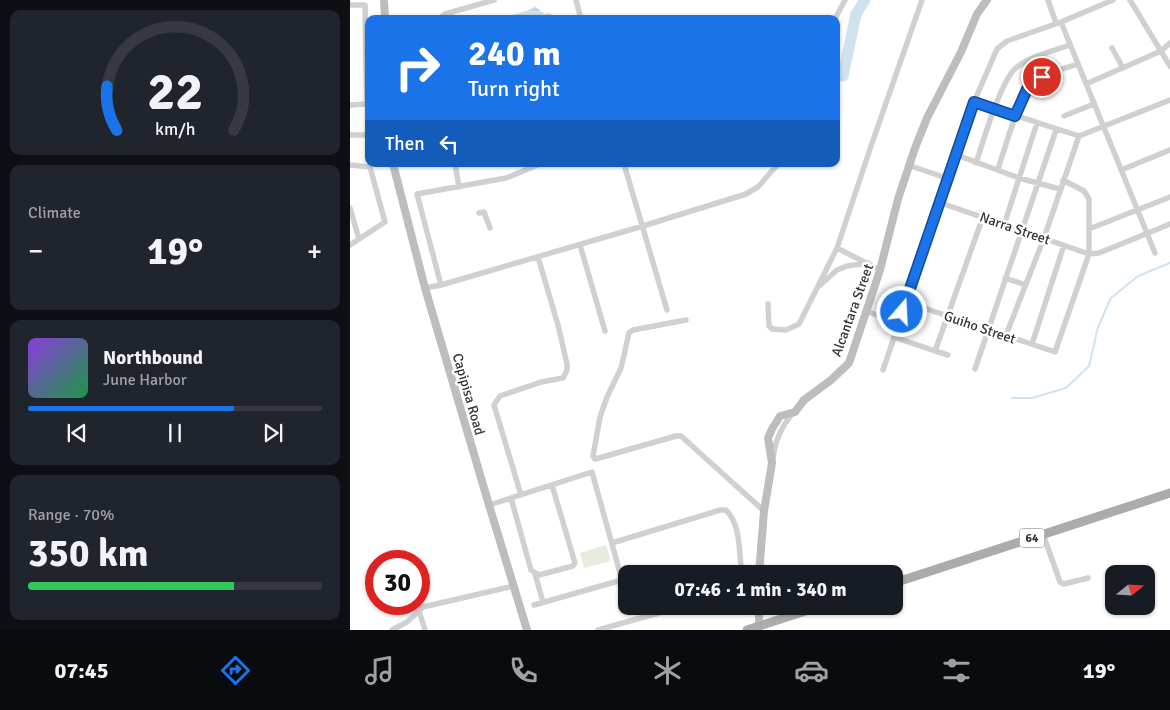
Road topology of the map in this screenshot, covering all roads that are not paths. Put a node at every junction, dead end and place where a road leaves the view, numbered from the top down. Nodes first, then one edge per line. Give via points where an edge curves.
1 (384, 0) edge
2 (494, 0) edge
3 (576, 0) edge
4 (845, 0) edge
5 (922, 0) edge
6 (987, 0) edge
7 (1048, 0) edge
8 (1113, 0) edge
9 (1130, 0) edge
10 (350, 5) edge
11 (385, 15) edge
12 (443, 15) edge
13 (580, 15) edge
14 (837, 15) edge
15 (1058, 22) junction
16 (365, 38) edge
17 (1170, 43) edge
18 (1070, 46) junction
19 (1112, 48) dead end
20 (1161, 51) junction
21 (1078, 64) junction
22 (1170, 66) edge
23 (1123, 68) junction
24 (1086, 84) junction
25 (1170, 100) edge
26 (974, 102) junction
27 (365, 104) edge
28 (1094, 104) junction
29 (350, 105) edge
30 (994, 109) junction
31 (1015, 116) junction
32 (1064, 116) dead end
33 (1037, 123) junction
34 (1104, 127) junction
35 (1056, 130) junction
36 (350, 135) edge
37 (365, 135) edge
38 (1079, 136) junction
39 (1170, 150) edge
40 (957, 155) junction
41 (976, 163) junction
42 (350, 165) edge
43 (908, 165) junction
44 (365, 166) edge
45 (370, 167) edge
46 (394, 167) edge
47 (456, 167) edge
48 (533, 167) edge
49 (625, 167) edge
50 (775, 167) edge
51 (998, 169) junction
52 (1121, 170) junction
53 (1019, 178) junction
54 (949, 179) junction
55 (1063, 180) junction
56 (1038, 184) junction
57 (459, 187) junction
58 (1060, 189) junction
59 (1170, 197) edge
60 (941, 203) junction
61 (350, 208) edge
62 (1138, 211) junction
63 (479, 213) dead end
64 (983, 217) junction
65 (1004, 224) junction
66 (1170, 224) edge
67 (644, 226) junction
68 (490, 228) dead end
69 (1089, 229) junction
70 (1021, 230) junction
71 (1147, 233) junction
72 (1044, 238) junction
73 (358, 239) junction
74 (350, 245) edge
75 (580, 245) junction
76 (1064, 245) junction
77 (838, 248) junction
78 (1155, 253) dead end
79 (1089, 254) junction
80 (538, 258) junction
81 (868, 263) junction
82 (880, 270) junction
83 (1005, 278) junction
84 (441, 285) junction
85 (1026, 285) junction
86 (425, 288) junction
87 (815, 290) junction
88 (906, 302) junction
89 (768, 304) dead end
90 (667, 310) dead end
91 (866, 311) junction
92 (947, 316) junction
93 (686, 320) dead end
94 (899, 323) junction
95 (988, 329) junction
96 (605, 331) dead end
97 (1006, 336) junction
98 (894, 337) junction
99 (1032, 344) junction
100 (935, 351) junction
101 (948, 355) dead end
102 (975, 369) dead end
103 (883, 370) dead end
104 (552, 485) junction
105 (1170, 494) edge
106 (521, 495) junction
107 (511, 498) junction
108 (489, 505) junction
109 (764, 511) junction
110 (1043, 534) junction
111 (612, 543) junction
112 (619, 565) edge
113 (741, 565) edge
114 (760, 565) edge
115 (535, 574) junction
116 (1088, 578) dead end
117 (903, 580) edge
118 (618, 581) edge
119 (514, 586) junction
120 (543, 602) junction
121 (430, 605) edge
122 (534, 605) dead end
123 (415, 615) edge
124 (420, 615) edge
125 (652, 615) edge
126 (759, 615) edge
127 (793, 615) edge
128 (759, 626) junction
129 (392, 630) edge
130 (425, 630) edge
131 (527, 630) edge
132 (598, 630) edge
133 (747, 630) edge

1 - 11 street
2 - 12 street
3 - 13 street
4 - 14 street
5 - 77 street
6 - 43 street, Alcantara Street via 977,14 927,118
7 - 15 street
8 - 15 street
9 - 20 street
10 - 16 street via 364,5
15 - 18 street
15 - 26 street via 1001,45
17 - 20 street
18 - 21 street
18 - 30 street via 1018,66 1008,77
19 - 23 street
20 - 22 street
20 - 23 street
21 - 24 street
21 - 31 street via 1032,83
23 - 24 street
24 - 28 street
25 - 34 street
26 - 30 street
26 - 40 street
27 - 29 street
28 - 32 street
28 - 34 street
30 - 31 street
30 - 41 street
31 - 33 street
31 - 51 street
33 - 35 street
33 - 53 street
34 - 38 street
34 - 52 street
35 - 38 street
35 - 56 street
36 - 37 street
38 - 55 street
39 - 52 street
40 - 41 street
40 - 54 street
41 - 51 street
42 - 44 street
43 - 54 street
43 - 82 street, Alcantara Street
45 - 73 street via 385,222
46 - 86 street, Capipisa Road
47 - 57 street
48 - 57 street via 506,178
49 - 67 street
50 - 67 street via 758,187 746,194
51 - 53 street
52 - 62 street
53 - 56 street
53 - 65 street
54 - 60 street
55 - 58 street
55 - 69 street via 1084,191 1089,199
56 - 58 street
56 - 70 street
57 - 84 street via 416,194
58 - 72 street
59 - 62 street
60 - 64 street, Narra Street
60 - 88 street
61 - 73 street
62 - 69 street
62 - 71 street
63 - 68 street via 484,212
64 - 65 street, Narra Street
64 - 92 street
65 - 70 street, Narra Street
66 - 71 street
67 - 75 street
67 - 90 street
69 - 79 street
70 - 72 street, Narra Street
70 - 83 street
71 - 78 street
71 - 79 street
72 - 76 street, Narra Street
72 - 85 street
73 - 74 street
75 - 80 street
75 - 96 street
76 - 79 street, Narra Street
76 - 99 street
77 - 81 street
77 - 87 street
79 - 99 street, Guiho Street via 1055,352
80 - 84 street
80 - 106 street via 558,324 567,370 563,378 500,396 494,405
81 - 82 street
81 - 87 street via 837,270
82 - 91 street, Alcantara Street
83 - 85 street
83 - 95 street
84 - 86 street
85 - 97 street
86 - 108 street, Capipisa Road
87 - 89 street via 799,324 789,329 770,328
88 - 92 street, Guiho Street
88 - 94 street
91 - 94 street
91 - 109 street, Alcantara Street via 849,363 804,400 795,412 780,416 772,429 768,438 772,463
92 - 95 street, Guiho Street
92 - 100 street
93 - 109 street via 629,333 621,368 600,417 593,456 599,458 681,436
94 - 98 street
95 - 97 street, Guiho Street
95 - 102 street
97 - 99 street, Guiho Street
98 - 100 street
98 - 103 street
100 - 101 street
104 - 106 street
104 - 111 street via 592,472
104 - 115 street via 576,563
105 - 110 main road, 64
106 - 107 street
107 - 108 street
107 - 115 street via 531,570
108 - 119 street, Capipisa Road
109 - 114 street, Alcantara Street
110 - 116 street via 1060,582 1064,584
110 - 117 main road, 64
111 - 112 street
111 - 113 street via 726,510 736,524
115 - 120 street
118 - 120 street
119 - 121 street
119 - 131 street, Capipisa Road
120 - 122 street
123 - 129 street
124 - 130 street
125 - 132 street
126 - 128 street
127 - 128 main road
128 - 133 main road

